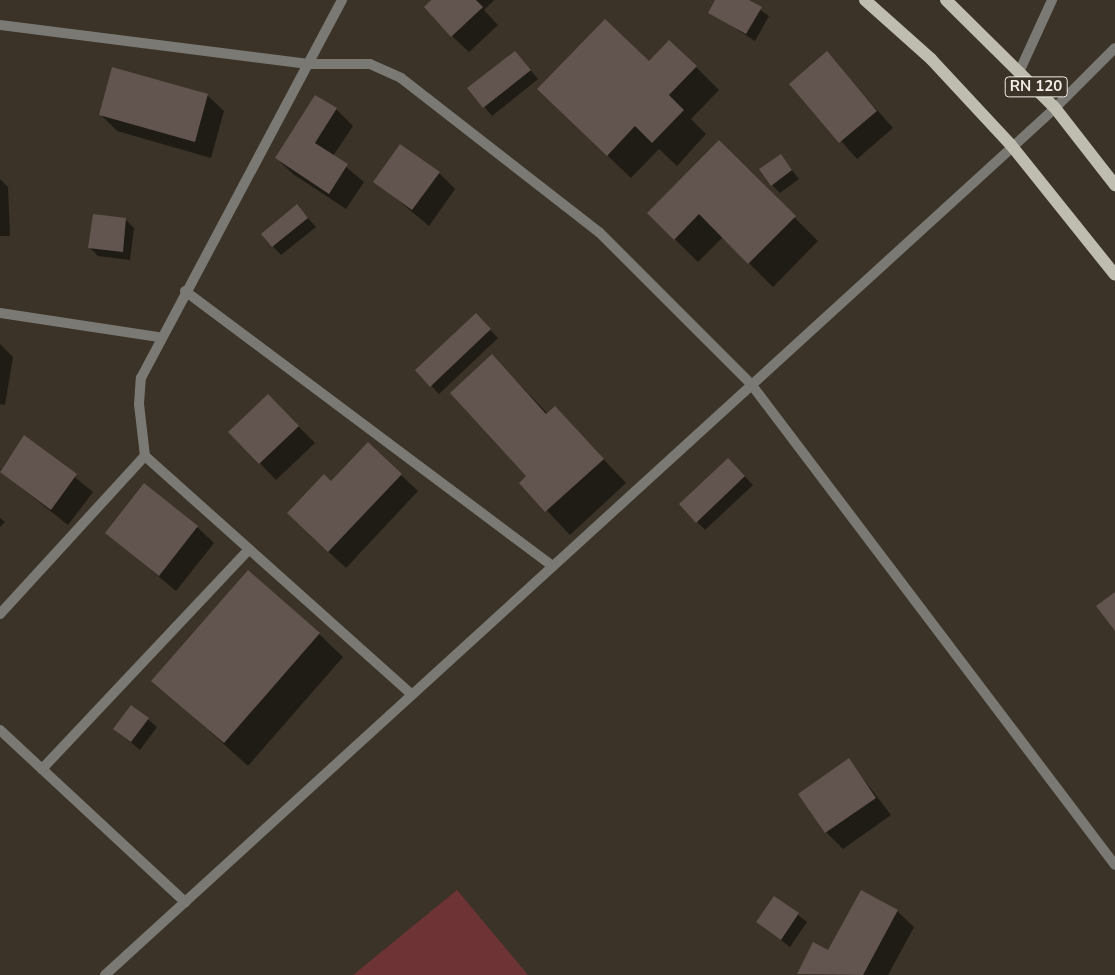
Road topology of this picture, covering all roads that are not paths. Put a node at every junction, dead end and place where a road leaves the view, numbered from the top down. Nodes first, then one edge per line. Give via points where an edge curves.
1 (342, 0) edge
2 (865, 0) edge
3 (946, 0) edge
4 (1052, 0) edge
5 (0, 25) edge
6 (1115, 48) edge
7 (307, 64) junction
8 (1020, 70) junction
9 (1055, 108) junction
10 (1011, 145) junction
11 (1115, 185) edge
12 (1115, 275) edge
13 (185, 291) junction
14 (0, 313) edge
15 (159, 337) junction
16 (751, 384) junction
17 (145, 456) junction
18 (249, 549) junction
19 (552, 566) junction
20 (0, 614) edge
21 (412, 694) junction
22 (0, 730) edge
23 (42, 769) junction
24 (1115, 865) edge
25 (185, 902) junction
26 (105, 975) edge

1 - 7 street
2 - 10 main road via 931,60
3 - 8 main road, RN 120
4 - 8 street
5 - 7 street
6 - 9 street
7 - 13 street
7 - 16 street via 370,64 401,78 600,232
8 - 9 main road, RN 120
9 - 10 street
9 - 11 main road, RN 120
10 - 12 main road
10 - 16 street
13 - 15 street
13 - 19 street
14 - 15 street
15 - 17 street via 141,378 139,404
16 - 19 street
16 - 24 street
17 - 18 street
17 - 20 street
18 - 21 street
18 - 23 street
19 - 21 street
21 - 25 street
22 - 23 street
23 - 25 street
25 - 26 street

